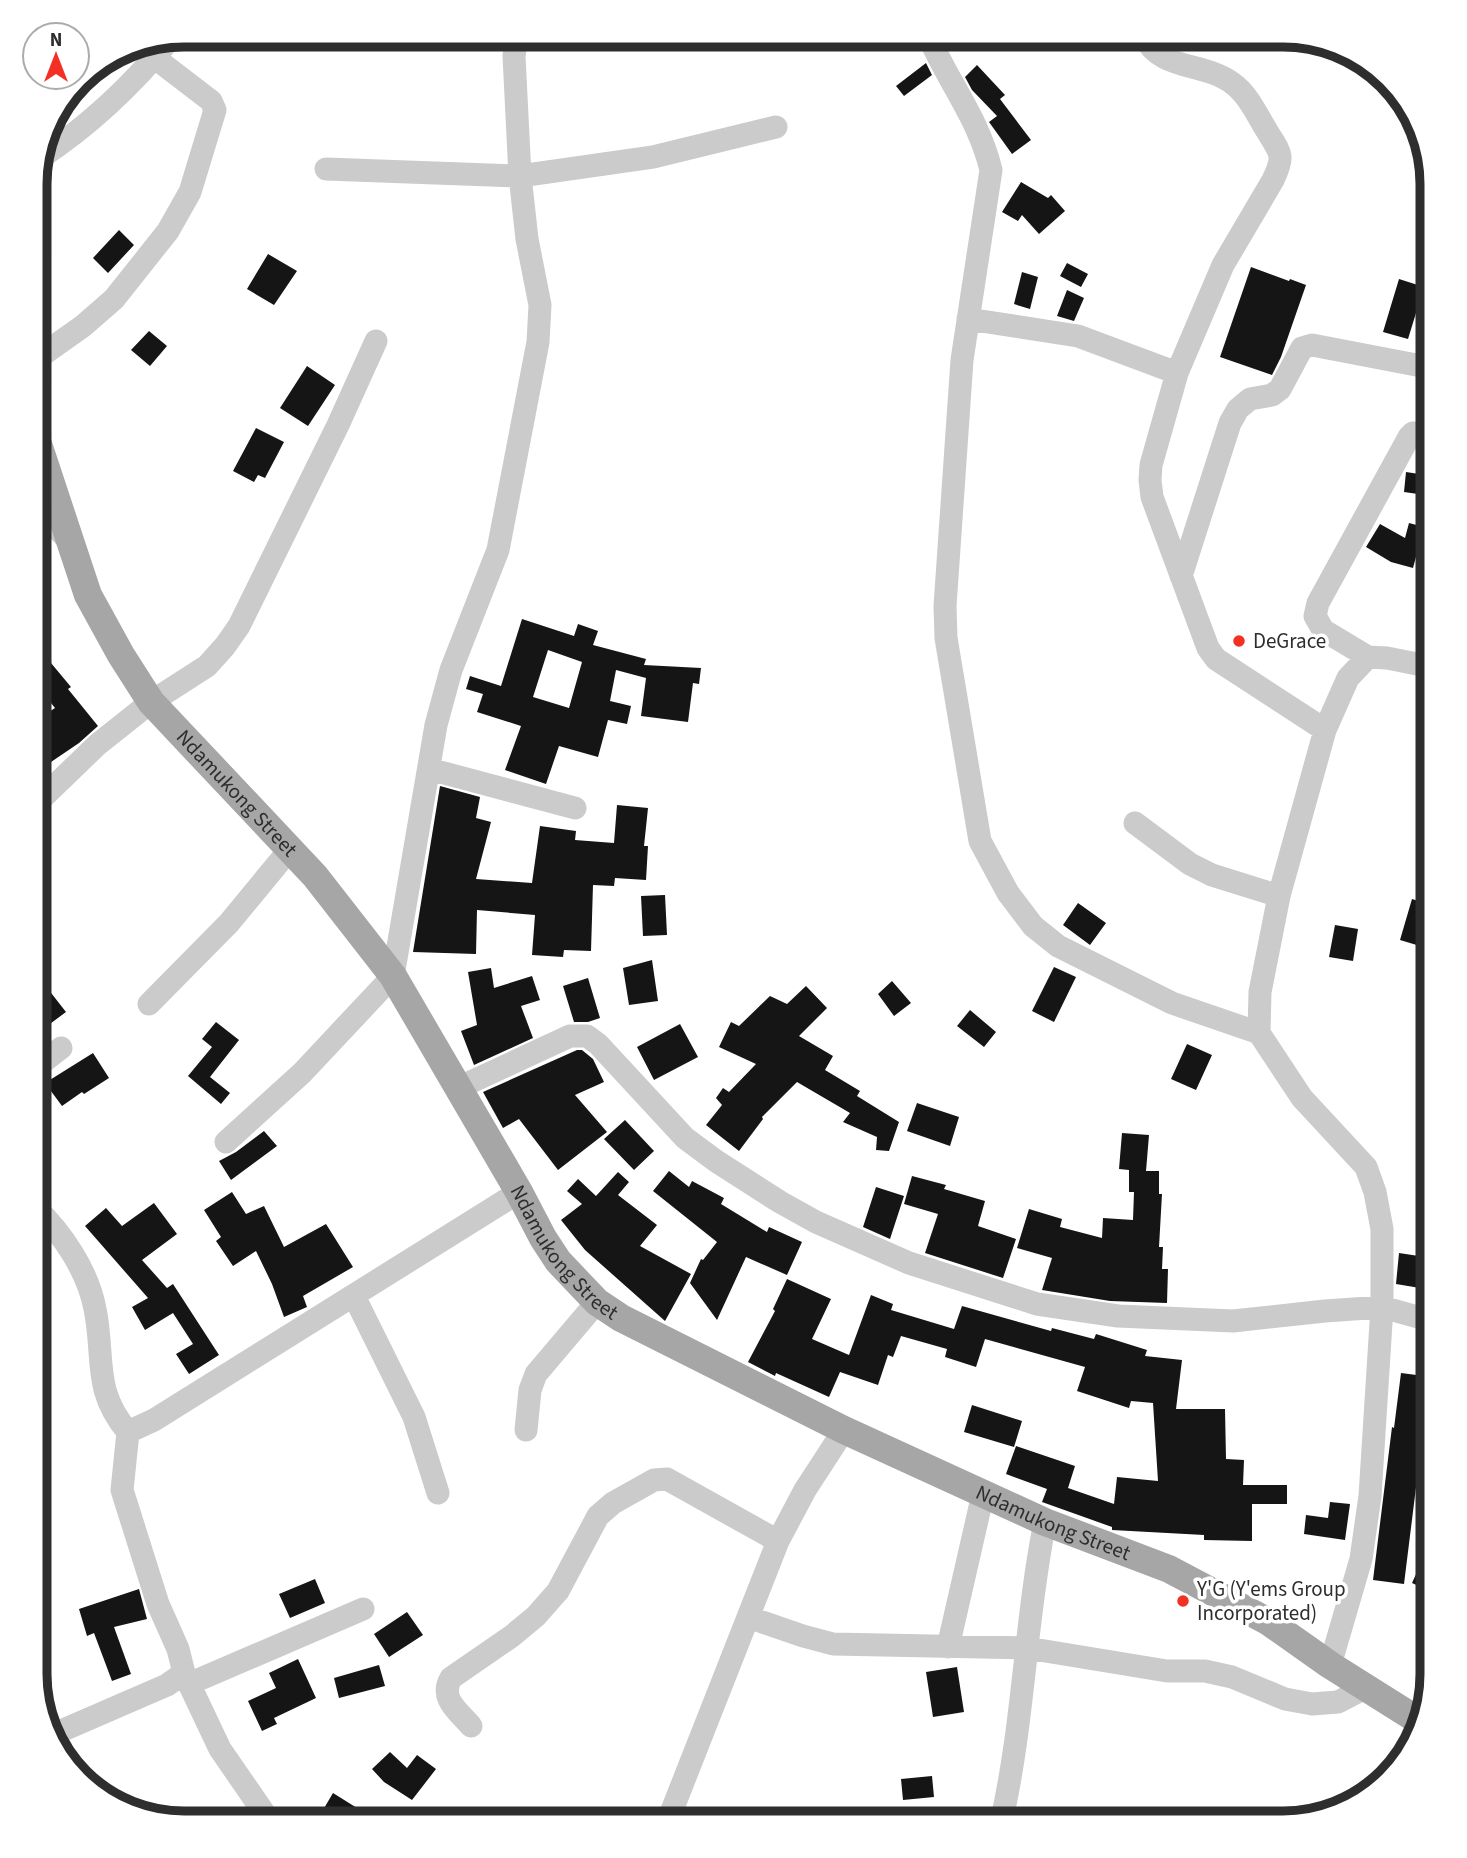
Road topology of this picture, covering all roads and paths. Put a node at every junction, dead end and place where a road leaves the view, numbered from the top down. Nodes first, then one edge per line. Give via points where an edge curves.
1 (515, 47) edge
2 (933, 48) edge
3 (1152, 48) edge
4 (163, 49) edge
5 (155, 58) junction
6 (776, 127) dead end
7 (52, 149) edge
8 (326, 169) dead end
9 (520, 176) junction
10 (968, 319) junction
11 (376, 341) dead end
12 (48, 351) edge
13 (1420, 366) edge
14 (1177, 373) junction
15 (1420, 433) edge
16 (48, 475) edge
17 (48, 518) edge
18 (69, 541) junction
19 (1181, 576) junction
20 (1368, 657) junction
21 (1420, 665) edge
22 (151, 702) junction
23 (1325, 730) junction
24 (429, 769) junction
25 (48, 793) edge
26 (575, 808) dead end
27 (1135, 823) dead end
28 (290, 849) junction
29 (1279, 896) junction
30 (393, 976) junction
31 (149, 1004) dead end
32 (1259, 1033) junction
33 (61, 1048) dead end
34 (47, 1058) edge
35 (458, 1088) junction
36 (226, 1142) dead end
37 (519, 1192) junction
38 (47, 1219) edge
39 (354, 1296) junction
40 (597, 1302) junction
41 (1382, 1307) junction
42 (1420, 1318) edge
43 (526, 1430) dead end
44 (844, 1430) junction
45 (128, 1432) junction
46 (438, 1493) dead end
47 (983, 1494) junction
48 (1045, 1522) junction
49 (778, 1541) junction
50 (363, 1609) dead end
51 (748, 1618) junction
52 (948, 1647) junction
53 (1027, 1648) junction
54 (1330, 1665) junction
55 (187, 1678) junction
56 (1365, 1688) junction
57 (1412, 1717) edge
58 (471, 1726) dead end
59 (60, 1731) edge
60 (263, 1811) edge
61 (672, 1811) edge
62 (1003, 1811) edge

1 - 9 street
2 - 10 street via 979,131 991,170
3 - 14 street via 1166,59 1233,83 1281,154 1280,167 1223,265
4 - 5 street
5 - 7 street via 91,120
5 - 12 street via 211,101 215,110 190,192 168,232 114,299
6 - 9 street via 653,157
8 - 9 street
9 - 24 street via 540,305 538,342 499,550 451,670
10 - 14 street via 1078,336
10 - 32 street via 945,606 946,638 981,841 1008,893 1034,926 1058,946 1172,1003
11 - 22 street via 239,626 207,666
13 - 19 street via 1312,345 1302,348 1280,389 1250,399 1230,423
14 - 19 street via 1150,480
15 - 20 street via 1409,437 1318,603 1315,616 1323,630
16 - 18 main road, Ndamukong Street
17 - 18 street
18 - 22 main road, Ndamukong Street via 88,595
19 - 23 street via 1216,659
20 - 21 street
20 - 23 street via 1348,678
22 - 25 street
22 - 28 main road, Ndamukong Street
23 - 29 street
24 - 26 street
24 - 30 street
27 - 29 street via 1190,864
28 - 30 main road, Ndamukong Street
28 - 31 street via 229,923
29 - 32 street via 1260,992
30 - 35 main road, Ndamukong Street
30 - 36 street via 302,1073
32 - 41 street via 1301,1098 1366,1167 1382,1229
33 - 34 street
35 - 37 main road, Ndamukong Street
35 - 41 street via 570,1036 587,1036 685,1138 716,1161 817,1222 909,1263 1037,1304 1118,1316 1233,1321
37 - 39 street
37 - 40 main road, Ndamukong Street via 558,1261
38 - 45 street via 88,1280 96,1310 105,1395
39 - 45 street
39 - 46 street via 414,1417
40 - 43 street via 536,1374
40 - 44 main road, Ndamukong Street
41 - 42 street
41 - 54 street via 1361,1559
44 - 47 main road, Ndamukong Street
44 - 49 street
45 - 55 street via 122,1490
47 - 48 main road, Ndamukong Street
47 - 52 street
48 - 53 street
48 - 54 main road, Ndamukong Street via 1169,1569 1269,1622
49 - 51 street
49 - 58 street via 667,1479 654,1480 613,1503 598,1516 558,1591 536,1616 451,1678 447,1700
50 - 55 street
51 - 52 street via 833,1644
51 - 61 street
52 - 53 street
53 - 56 street via 1167,1671 1205,1671 1312,1704 1338,1702
53 - 62 street via 1019,1731
54 - 56 main road, Ndamukong Street
55 - 59 street
55 - 60 street via 220,1749
56 - 57 main road, Ndamukong Street

